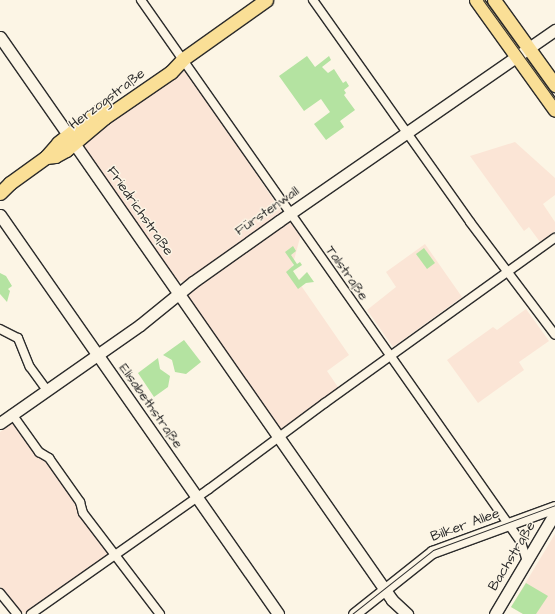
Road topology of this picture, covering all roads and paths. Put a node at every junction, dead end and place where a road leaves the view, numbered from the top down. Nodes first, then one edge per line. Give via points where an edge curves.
1 (141, 0) edge
2 (266, 0) edge
3 (313, 0) edge
4 (476, 0) edge
5 (494, 0) edge
6 (555, 30) edge
7 (0, 37) edge
8 (529, 47) junction
9 (516, 56) junction
10 (183, 59) junction
11 (555, 84) edge
12 (555, 110) edge
13 (407, 132) junction
14 (72, 139) junction
15 (5, 185) edge
16 (0, 193) edge
17 (289, 214) junction
18 (0, 215) edge
19 (4, 223) edge
20 (555, 238) edge
21 (508, 272) junction
22 (180, 294) junction
23 (0, 330) edge
24 (555, 335) edge
25 (97, 355) junction
26 (391, 358) junction
27 (47, 390) junction
28 (12, 414) junction
29 (0, 423) edge
30 (279, 438) junction
31 (196, 497) junction
32 (555, 507) edge
33 (555, 513) edge
34 (507, 526) junction
35 (116, 554) junction
36 (527, 562) junction
37 (385, 590) junction
38 (0, 593) edge
39 (17, 614) edge
40 (31, 614) edge
41 (160, 614) edge
42 (278, 614) edge
43 (354, 614) edge
44 (407, 614) edge
45 (495, 614) edge

1 - 10 street, Talstraße
2 - 10 main road, Herzogstraße
3 - 13 street
4 - 9 main road
5 - 8 main road
6 - 8 main road, Fürstenwall
7 - 14 main road, Friedrichstraße
8 - 9 main road, Fürstenwall
8 - 11 main road
9 - 12 main road
9 - 13 main road, Fürstenwall
10 - 14 main road, Herzogstraße via 148,77
10 - 17 street, Talstraße
13 - 17 main road, Fürstenwall
13 - 21 street
14 - 15 main road, Herzogstraße
14 - 22 main road, Friedrichstraße
15 - 16 main road, Herzogstraße
17 - 22 main road, Fürstenwall
17 - 26 street, Talstraße
18 - 19 main road, Elisabethstraße
19 - 25 main road, Elisabethstraße
20 - 21 street
21 - 24 street
21 - 26 street
22 - 25 main road, Fürstenwall
22 - 30 main road, Friedrichstraße
23 - 27 street via 18,338 30,367
25 - 27 main road, Fürstenwall
25 - 31 main road, Elisabethstraße
26 - 30 street
26 - 34 street, Talstraße
27 - 28 main road, Fürstenwall
28 - 29 main road, Fürstenwall
28 - 35 street via 39,452 49,458 80,502 83,513
30 - 31 street
30 - 37 main road, Friedrichstraße
31 - 35 street
31 - 42 main road, Elisabethstraße
32 - 34 main road, Bilker Allee
33 - 36 main road, Bachstraße
34 - 36 street, Talstraße via 523,545
34 - 37 main road, Bilker Allee via 435,550
35 - 40 street
35 - 41 street
36 - 45 main road, Bachstraße
37 - 43 main road, Bilker Allee
37 - 44 main road
38 - 39 street

